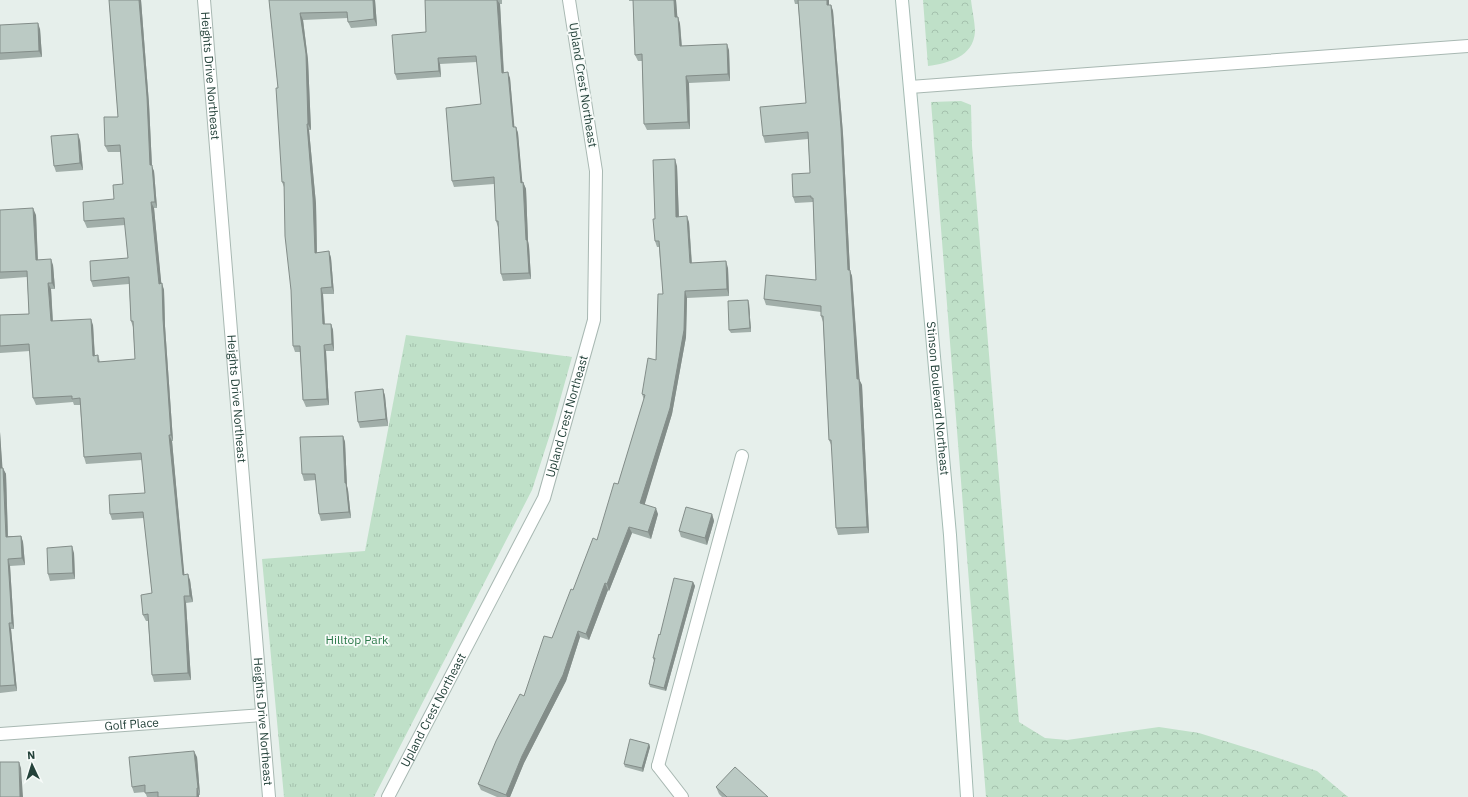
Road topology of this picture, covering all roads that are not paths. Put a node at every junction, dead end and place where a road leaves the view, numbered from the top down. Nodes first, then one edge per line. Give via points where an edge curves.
1 (204, 0) edge
2 (569, 0) edge
3 (902, 0) edge
4 (1468, 46) edge
5 (910, 87) junction
6 (742, 456) dead end
7 (262, 715) junction
8 (0, 734) edge
9 (269, 797) edge
10 (388, 797) edge
11 (682, 797) edge
12 (967, 797) edge

1 - 7 street, Heights Drive Northeast
2 - 10 street, Upland Crest Northeast via 596,171 594,320 544,498
3 - 5 street, Stinson Boulevard Northeast
4 - 5 street
5 - 12 street, Stinson Boulevard Northeast via 950,535
6 - 11 street via 658,766
7 - 8 street, Golf Place
7 - 9 street, Heights Drive Northeast

